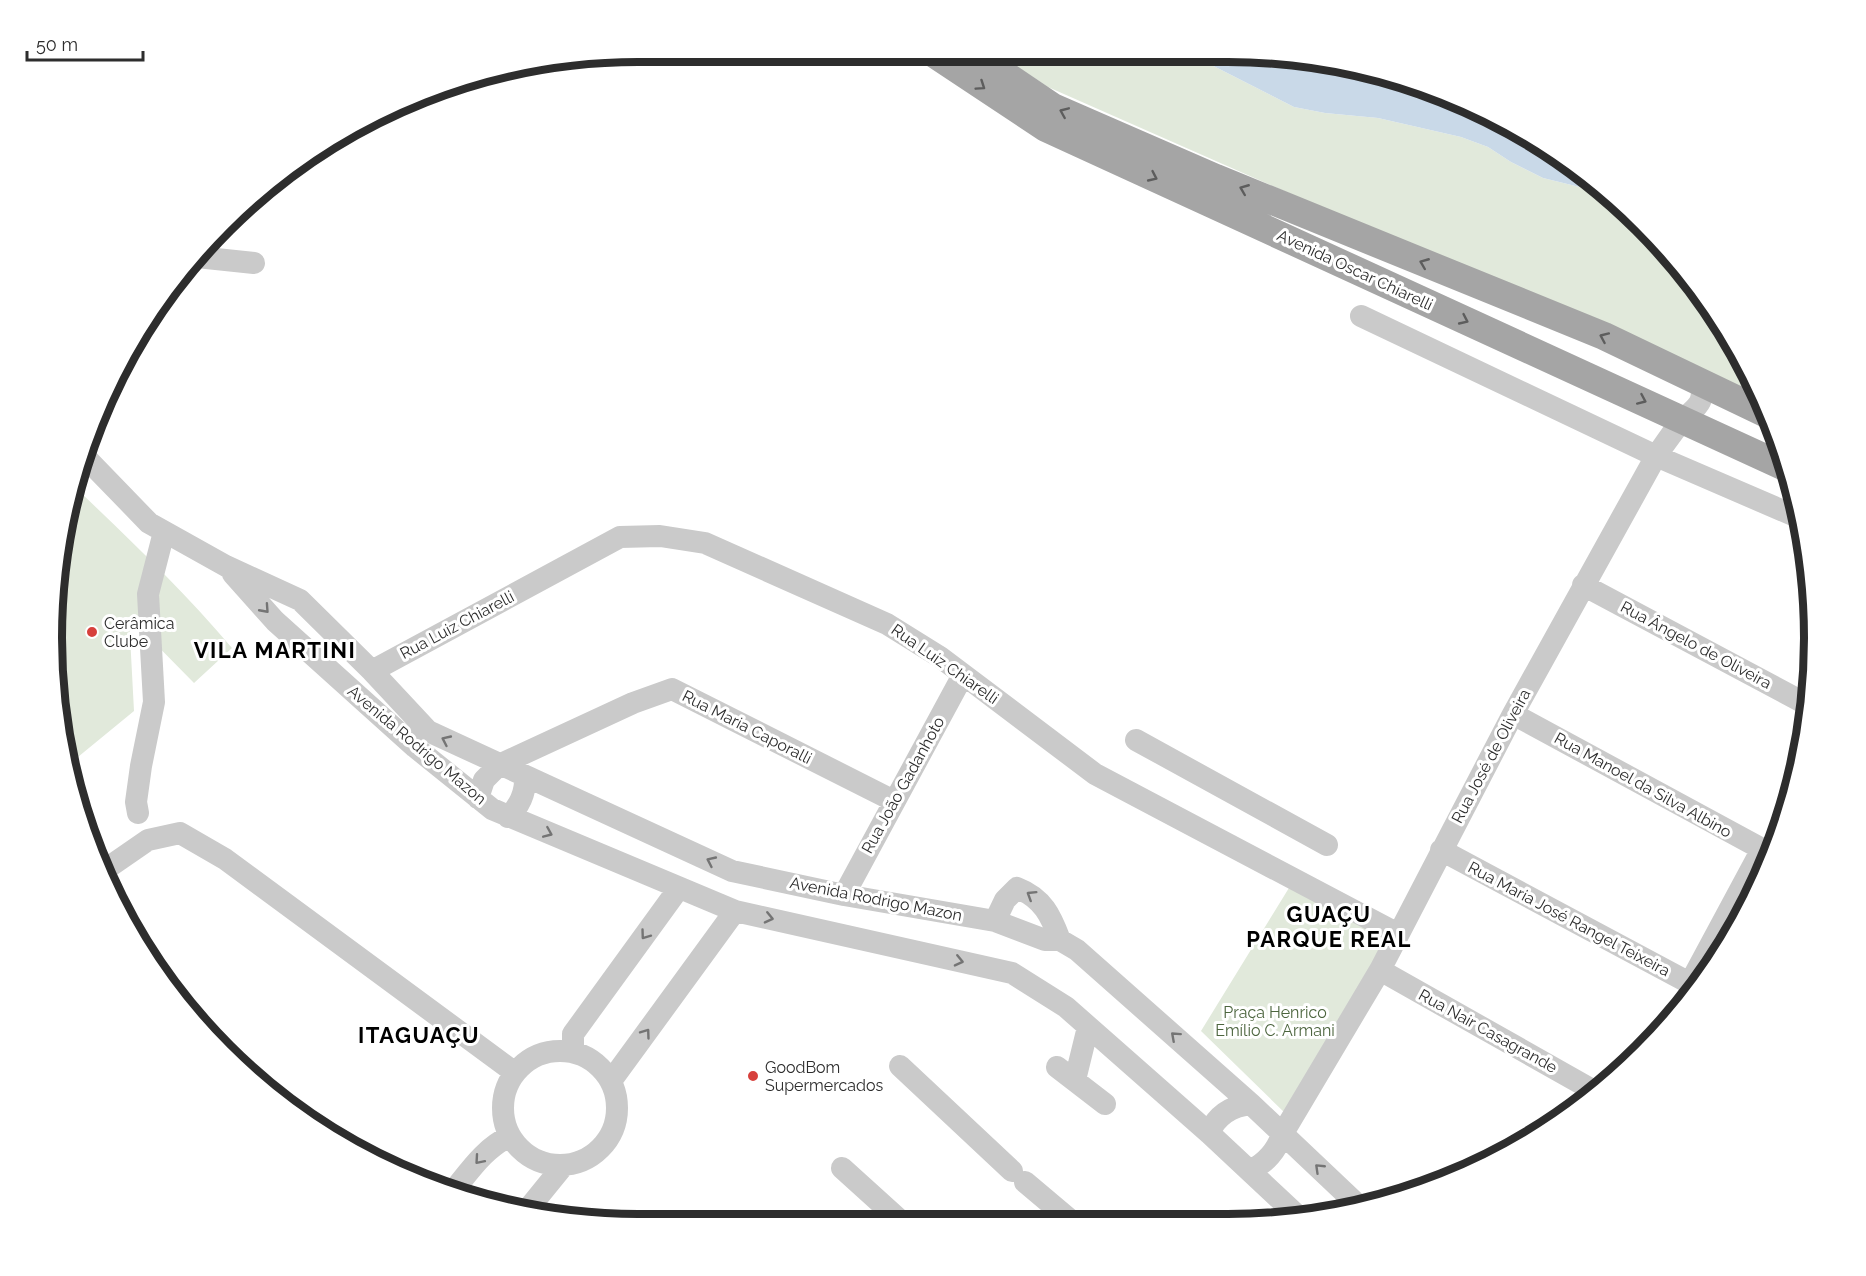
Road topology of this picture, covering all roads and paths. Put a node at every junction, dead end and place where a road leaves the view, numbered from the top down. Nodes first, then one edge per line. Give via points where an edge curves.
1 (945, 61) edge
2 (986, 61) edge
3 (205, 258) edge
4 (254, 263) dead end
5 (1549, 314) junction
6 (1361, 316) dead end
7 (1527, 349) junction
8 (1701, 384) junction
9 (1758, 410) edge
10 (1684, 419) junction
11 (1656, 456) junction
12 (90, 461) edge
13 (1777, 463) edge
14 (1790, 514) edge
15 (164, 532) junction
16 (226, 566) junction
17 (1583, 585) junction
18 (372, 671) junction
19 (963, 675) junction
20 (1801, 701) edge
21 (1513, 714) junction
22 (1136, 740) dead end
23 (499, 765) junction
24 (525, 776) junction
25 (478, 798) junction
26 (894, 801) junction
27 (138, 813) dead end
28 (508, 817) junction
29 (1328, 844) dead end
30 (1441, 850) junction
31 (1764, 850) edge
32 (109, 867) edge
33 (1749, 884) edge
34 (679, 888) junction
35 (844, 895) junction
36 (735, 911) junction
37 (995, 921) junction
38 (1398, 934) junction
39 (1060, 940) junction
40 (1716, 943) edge
41 (1380, 970) junction
42 (1689, 983) edge
43 (1094, 1032) junction
44 (573, 1051) junction
45 (900, 1066) dead end
46 (514, 1072) junction
47 (611, 1081) junction
48 (1588, 1088) edge
49 (1105, 1104) dead end
50 (1251, 1104) junction
51 (1209, 1133) junction
52 (1283, 1133) junction
53 (510, 1136) junction
54 (563, 1166) junction
55 (842, 1168) dead end
56 (1250, 1172) junction
57 (458, 1185) edge
58 (1353, 1200) edge
59 (532, 1204) edge
60 (1292, 1211) edge
61 (893, 1214) edge
62 (1063, 1214) edge

1 -> 7 main road, Avenida Oscar Chiarelli via 1046,128
5 -> 2 main road, Avenida Oscar Chiarelli via 1053,107
3 - 4 street
5 - 7 main road via 1538,315 1531,322 1526,333
8 -> 5 main road, Avenida Oscar Chiarelli via 1604,336
6 - 11 street
7 -> 10 main road, Avenida Oscar Chiarelli
8 - 9 main road, Avenida Oscar Chiarelli
8 - 10 street, Rua José de Oliveira via 1699,405
10 - 11 street, Rua José de Oliveira
10 - 13 main road, Avenida Oscar Chiarelli
11 - 14 street
11 - 17 street, Rua José de Oliveira
12 - 15 street via 149,524
15 - 16 street
15 - 27 street via 148,594 154,702 141,766
16 - 18 street, Avenida Rodrigo Mazon via 300,600
16 -> 25 street, Avenida Rodrigo Mazon via 275,621
17 - 20 street, Rua Ângelo de Oliveira
17 - 21 street, Rua José de Oliveira
18 - 19 street, Rua Luiz Chiarelli via 620,537 660,536 705,543 887,624
23 -> 18 street, Avenida Rodrigo Mazon via 428,731
19 - 26 street, Rua João Gadanhoto
19 - 38 street, Rua Luiz Chiarelli via 1095,774
21 - 30 street, Rua José de Oliveira
21 - 31 street, Rua Manoel da Silva Albino
22 - 29 street
23 - 24 street, Avenida Rodrigo Mazon
23 - 25 street via 484,780
23 - 26 street, Rua Maria Caporalli via 633,703 672,690
24 - 28 street via 523,797
35 -> 24 street, Avenida Rodrigo Mazon via 732,871
25 - 28 street, Avenida Rodrigo Mazon
26 - 35 street, Rua João Gadanhoto
28 -> 34 street, Avenida Rodrigo Mazon
30 - 38 street, Rua José de Oliveira
30 - 42 street, Rua Maria José Rangel Teixeira
32 - 46 street via 148,840 180,832 225,858
33 - 40 street
34 - 36 street, Avenida Rodrigo Mazon
34 -> 44 street via 573,1034
35 - 37 street, Avenida Rodrigo Mazon
36 -> 43 street, Avenida Rodrigo Mazon via 1012,973 1057,1000
47 -> 36 street
37 - 39 street, Avenida Rodrigo Mazon via 1045,940
39 -> 37 street via 1044,904 1017,888 1005,900
38 - 41 street, Rua José de Oliveira
50 -> 39 street, Avenida Rodrigo Mazon via 1077,950
41 - 48 street, Rua Nair Casagrande
41 - 52 street, Rua José de Oliveira
43 - 49 street via 1073,1079
43 - 51 street, Avenida Rodrigo Mazon
44 - 46 street via 546,1052 528,1059
44 - 47 street via 599,1065
45 - 62 street
46 - 53 street via 502,1107
47 - 54 street via 618,1109 611,1137 591,1157
50 - 51 street via 1224,1113
50 - 52 street, Avenida Rodrigo Mazon
51 - 56 street, Avenida Rodrigo Mazon
52 - 56 street via 1274,1152
58 -> 52 street, Avenida Rodrigo Mazon
53 - 54 street via 528,1155 544,1164
53 -> 57 street via 480,1157
54 - 59 street
55 - 61 street
56 - 60 street, Avenida Rodrigo Mazon

